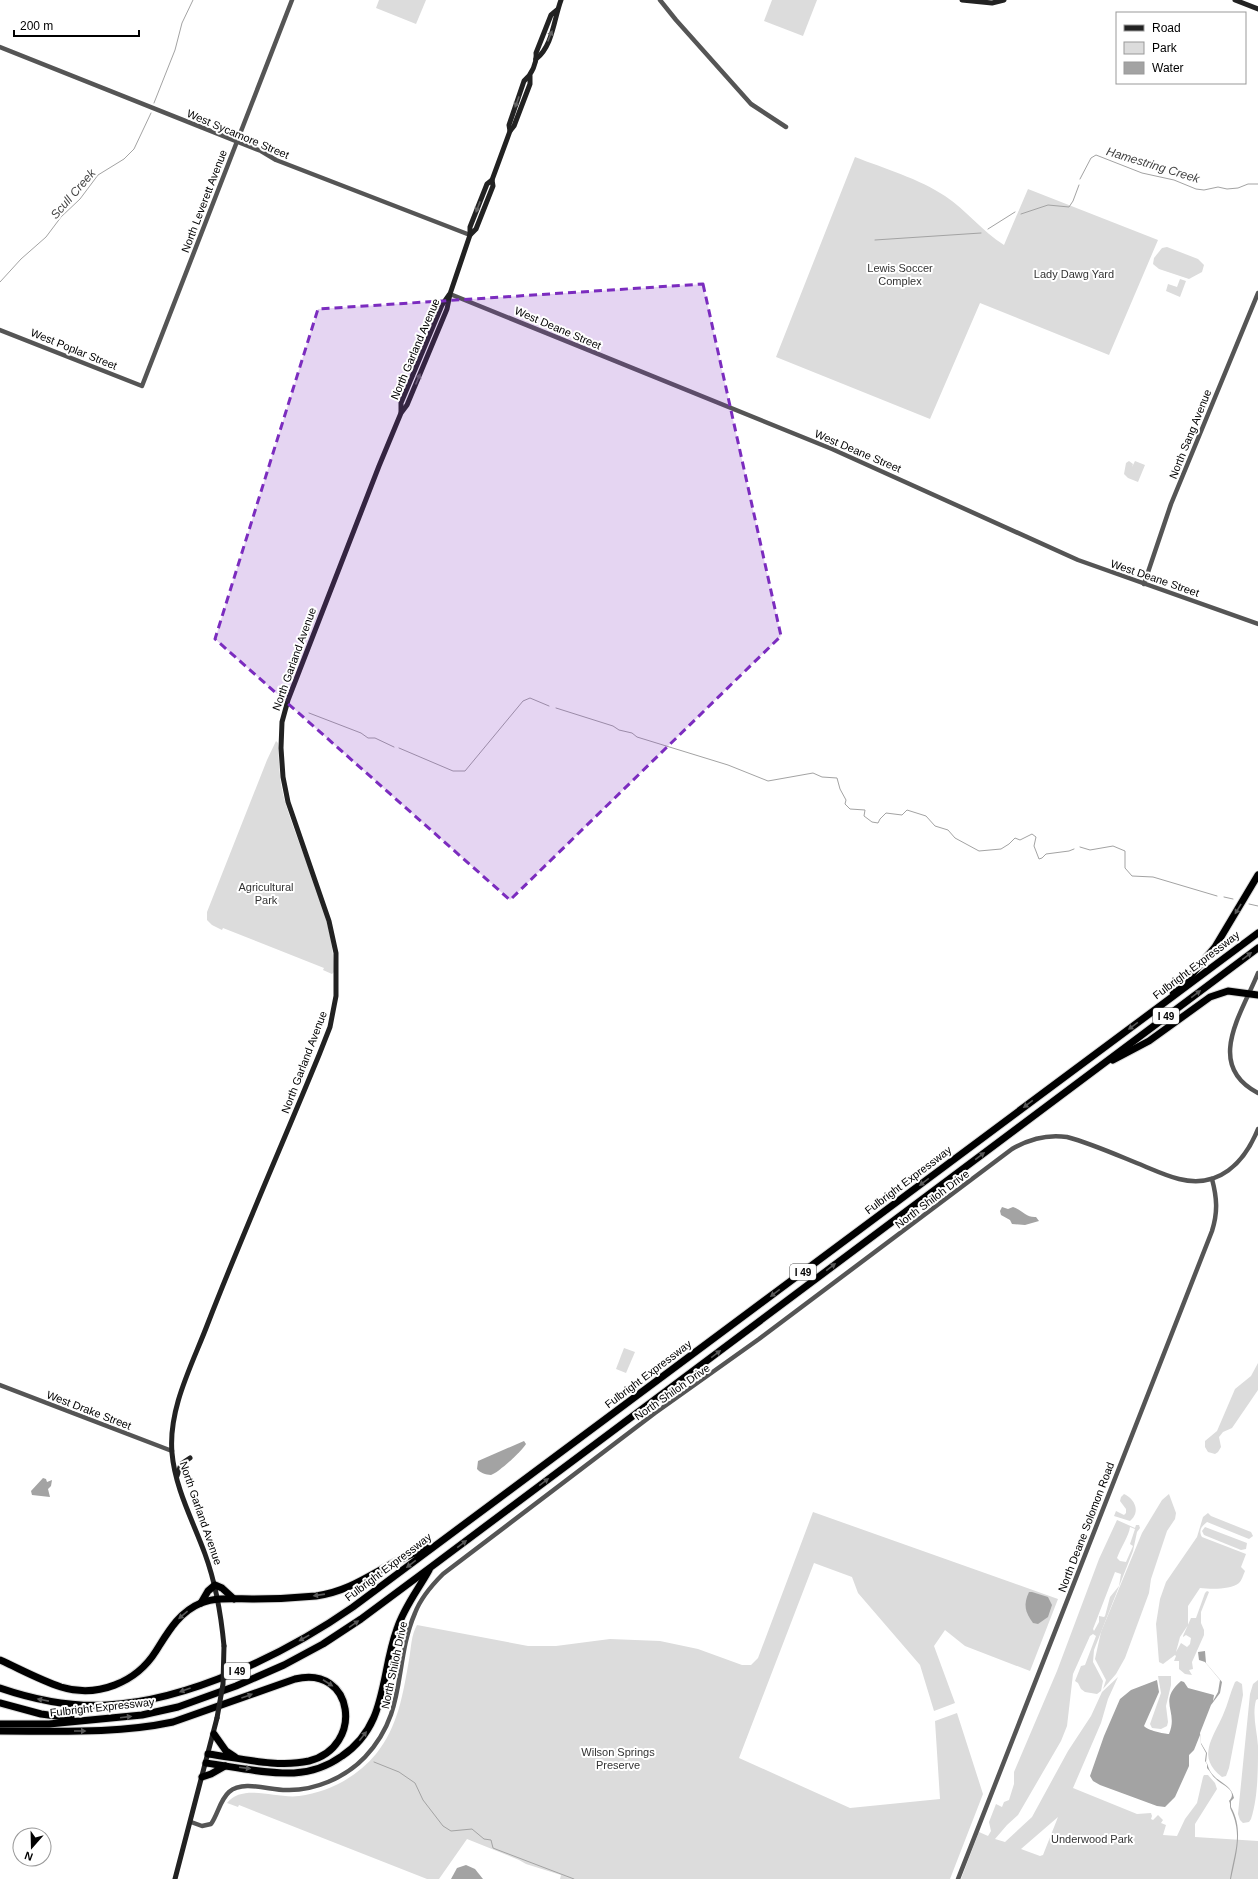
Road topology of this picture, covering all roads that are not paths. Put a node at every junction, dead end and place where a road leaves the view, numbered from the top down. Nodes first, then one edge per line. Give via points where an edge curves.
1 (292, 0) edge
2 (560, 0) edge
3 (660, 0) edge
4 (962, 0) edge
5 (1004, 0) edge
6 (1235, 0) edge
7 (1258, 9) edge
8 (0, 47) edge
9 (786, 127) dead end
10 (237, 141) junction
11 (470, 235) junction
12 (1258, 293) edge
13 (450, 294) junction
14 (0, 330) edge
15 (142, 386) joint
16 (1144, 584) junction
17 (1258, 624) edge
18 (1258, 876) edge
19 (1258, 933) edge
20 (1258, 948) edge
21 (1258, 974) edge
22 (1249, 995) junction
23 (1258, 996) edge
24 (1164, 1003) junction
25 (1098, 1067) junction
26 (1258, 1094) edge
27 (1258, 1128) edge
28 (1212, 1179) junction
29 (0, 1385) edge
30 (172, 1451) junction
31 (190, 1458) dead end
32 (176, 1476) junction
33 (442, 1541) junction
34 (431, 1567) junction
35 (215, 1585) junction
36 (234, 1599) junction
37 (218, 1600) junction
38 (201, 1603) junction
39 (0, 1660) edge
40 (0, 1688) edge
41 (0, 1703) edge
42 (87, 1719) junction
43 (0, 1724) edge
44 (0, 1731) edge
45 (214, 1734) junction
46 (208, 1754) junction
47 (236, 1758) junction
48 (206, 1763) junction
49 (226, 1766) junction
50 (202, 1777) junction
51 (190, 1822) junction
52 (175, 1879) edge
53 (958, 1879) edge

1 - 10 street, North Leverett Avenue
2 - 11 main road, North Garland Avenue via 556,10 557,18 542,54 536,59 530,84 492,180 487,184 470,227
3 - 9 street via 751,104
4 - 5 main road via 992,3
6 - 7 main road
8 - 10 street, West Sycamore Street
10 - 11 street, West Sycamore Street via 276,160
10 - 15 street, North Leverett Avenue
11 - 13 main road, North Garland Avenue
12 - 16 street, North Sang Avenue via 1171,504
13 - 16 street, West Deane Street via 832,449 1063,554
13 - 30 main road, North Garland Avenue via 442,304 401,403 401,414 295,680 282,722 281,758 286,792 334,942 337,977 334,1013 182,1392 174,1418
14 - 15 street, West Poplar Street
16 - 17 street, West Deane Street
18 -> 24 highway via 1215,948
19 - 24 highway, Fulbright Expressway / I 49
25 -> 20 highway, Fulbright Expressway / I 49
21 - 22 street
22 - 23 highway
22 - 25 highway via 1228,991 1210,997 1144,1044
22 - 26 street via 1233,1032 1229,1050 1236,1074 1245,1085
24 -> 33 highway, Fulbright Expressway / I 49
34 -> 25 highway, Fulbright Expressway / I 49
27 - 28 street, North Shiloh Drive via 1244,1157 1230,1170
28 - 51 street, North Shiloh Drive via 1179,1179 1076,1139 1058,1135 1033,1139 1012,1149 753,1344 655,1413 443,1574 423,1597 414,1614 395,1706 386,1729 372,1749 354,1767 331,1780 302,1789 235,1788 224,1798 211,1824 202,1826
28 - 53 street, North Deane Solomon Road via 1217,1202 1215,1223
29 - 30 street, West Drake Street
30 - 32 main road, North Garland Avenue
31 - 32 main road via 181,1464
32 - 35 main road, North Garland Avenue
33 -> 36 highway via 392,1564 358,1584 338,1591 315,1596
33 -> 40 highway, Fulbright Expressway / I 49 via 315,1632 255,1663 178,1692 138,1702 90,1705 44,1701
42 -> 34 highway, Fulbright Expressway / I 49 via 124,1718 160,1711 259,1676 305,1654 342,1632
49 -> 34 highway via 277,1772 303,1772 329,1764 356,1745 368,1730 378,1709 400,1620
35 - 36 highway
35 - 37 main road, North Garland Avenue
35 - 38 highway
36 - 37 highway
37 - 38 highway
37 - 45 main road, North Garland Avenue, bridge via 224,1646 223,1684
38 -> 39 highway via 176,1621 152,1658 139,1671 112,1686 90,1691 69,1689
41 - 42 highway, I 49 via 41,1714
42 - 43 highway, Fulbright Expressway via 49,1724
44 -> 47 highway via 114,1731 143,1728 173,1722 301,1677 312,1676 325,1680 340,1694 346,1709 345,1728 339,1740 324,1754 308,1761 286,1763
45 - 46 main road, North Garland Avenue
45 - 47 highway via 226,1751
46 - 47 highway
46 - 48 main road, North Garland Avenue
48 - 49 highway
48 - 50 main road, North Garland Avenue
49 - 50 highway
50 - 51 main road, North Garland Avenue
51 - 52 main road, North Garland Avenue

